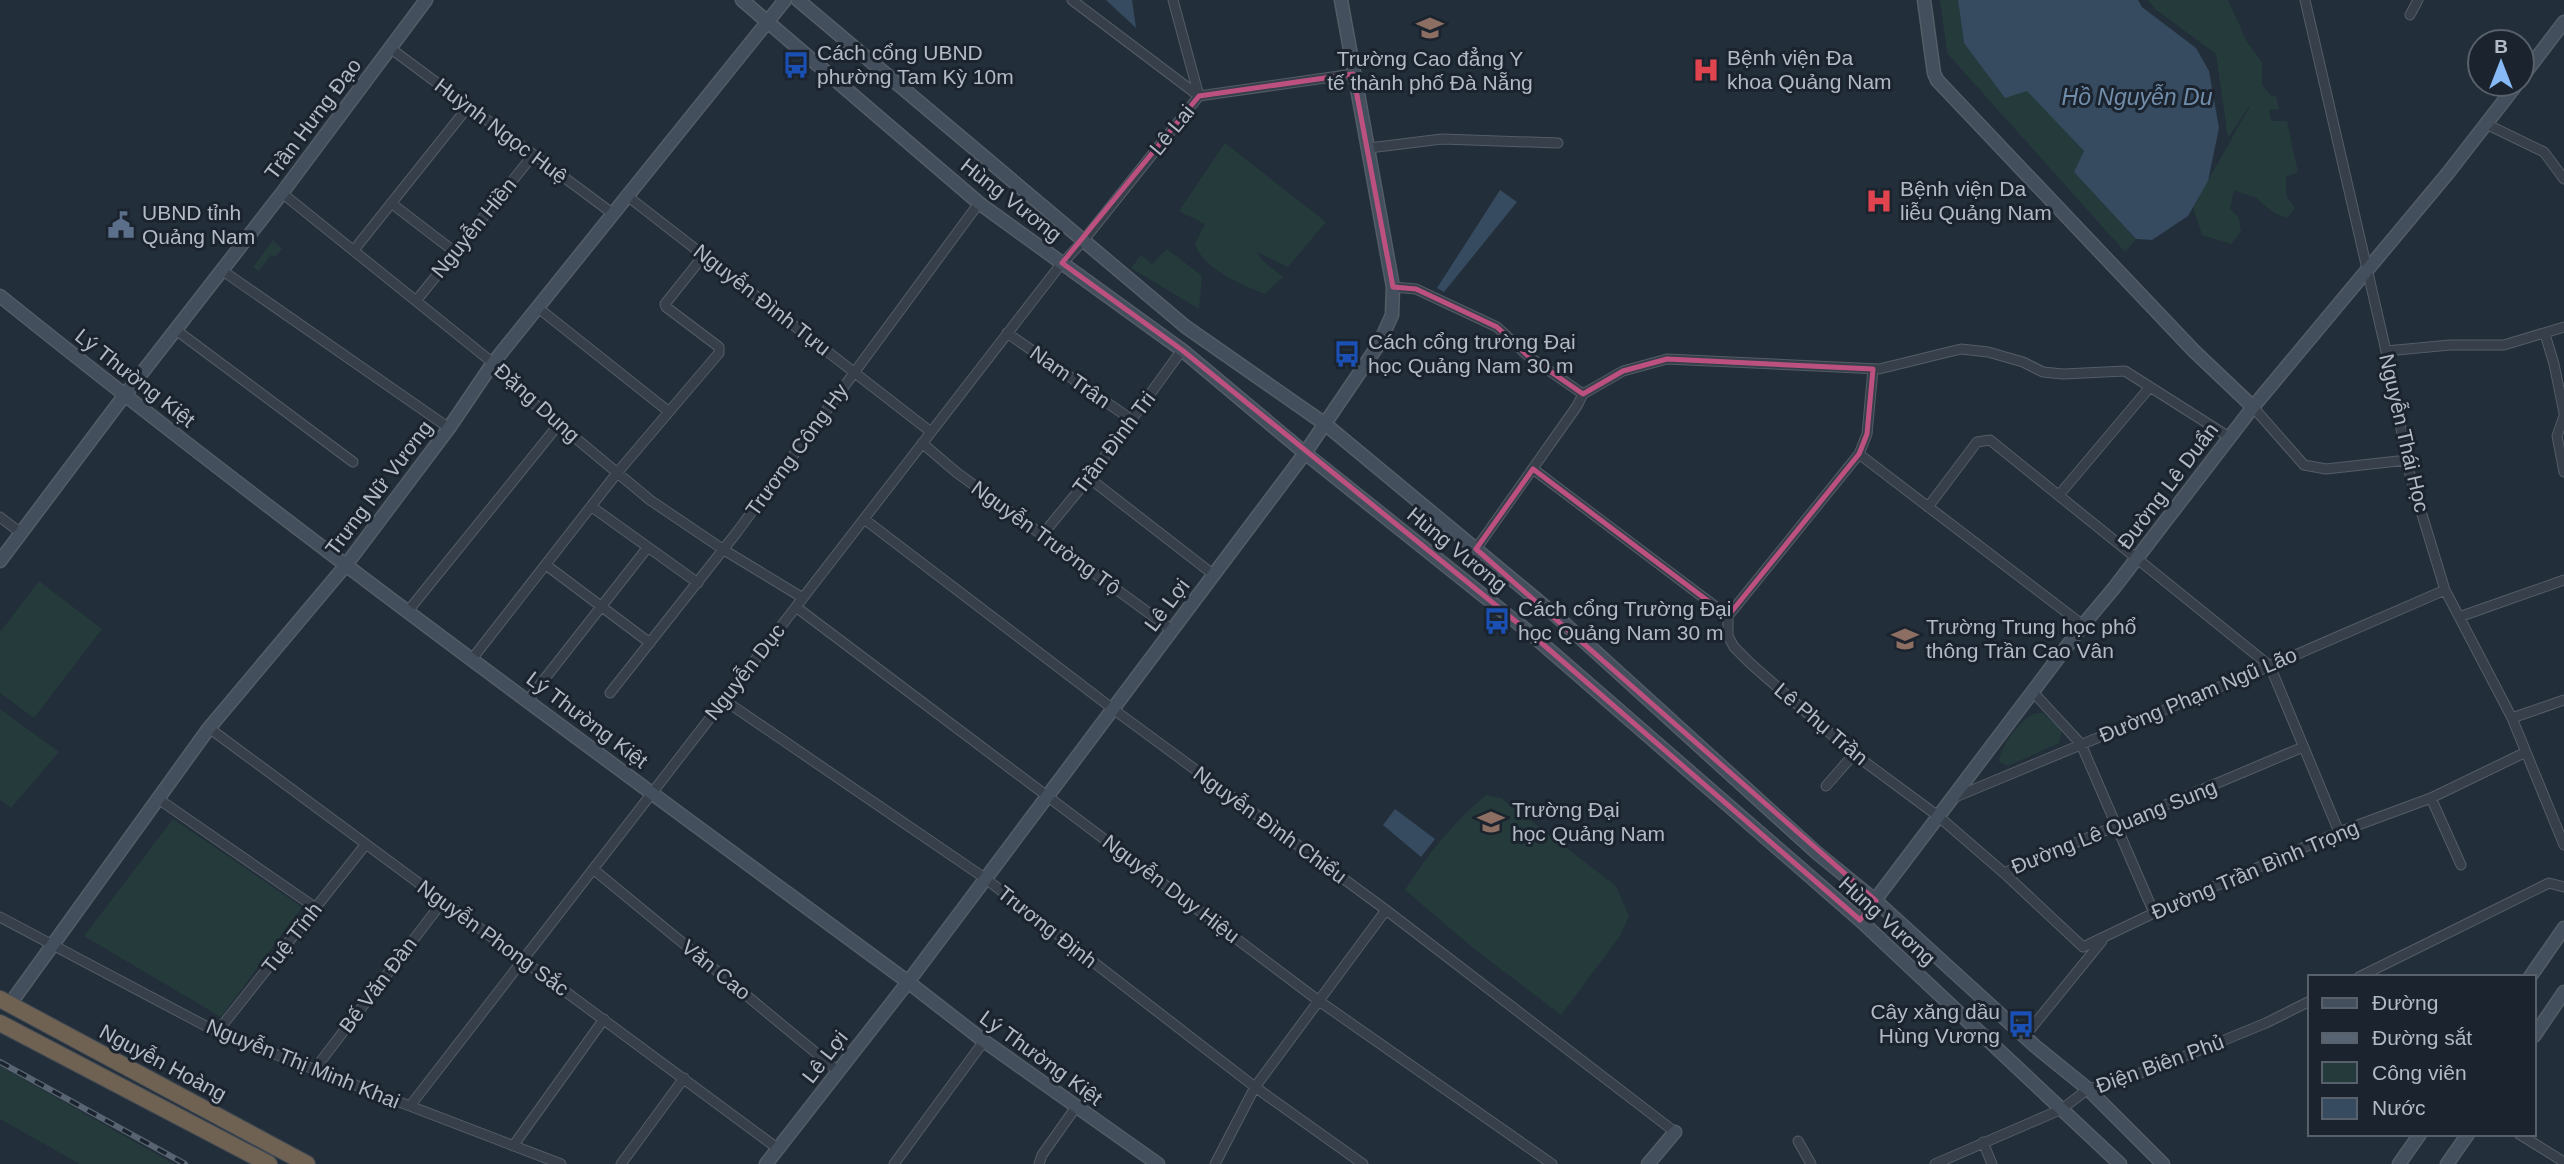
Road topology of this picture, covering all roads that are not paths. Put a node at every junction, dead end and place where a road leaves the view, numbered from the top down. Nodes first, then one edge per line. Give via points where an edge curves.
1 (426, 0) edge
2 (742, 0) edge
3 (785, 0) edge
4 (798, 0) edge
5 (1072, 0) edge
6 (1172, 0) edge
7 (1341, 0) edge
8 (1924, 0) edge
9 (2305, 0) edge
10 (2418, 0) edge
11 (2410, 15) dead end
12 (769, 21) junction
13 (2564, 22) edge
14 (390, 48) junction
15 (2536, 59) edge
16 (1353, 74) junction
17 (1199, 96) junction
18 (2506, 98) edge
19 (468, 107) junction
20 (2486, 124) junction
21 (1558, 143) dead end
22 (1369, 148) junction
23 (533, 155) junction
24 (2564, 178) edge
25 (282, 193) junction
26 (626, 195) junction
27 (391, 203) junction
28 (979, 203) junction
29 (612, 213) junction
30 (1083, 241) junction
31 (355, 250) junction
32 (455, 252) junction
33 (704, 255) junction
34 (1062, 264) junction
35 (2366, 270) junction
36 (223, 271) junction
37 (1393, 287) junction
38 (0, 296) edge
39 (416, 301) junction
40 (537, 307) junction
41 (2564, 327) edge
42 (176, 330) junction
43 (1007, 333) junction
44 (2545, 334) junction
45 (1182, 350) junction
46 (2386, 351) junction
47 (493, 363) junction
48 (1873, 369) junction
49 (855, 372) junction
50 (2150, 387) junction
51 (1583, 394) junction
52 (124, 396) junction
53 (2253, 407) junction
54 (668, 411) junction
55 (2564, 415) edge
56 (1132, 420) junction
57 (559, 424) junction
58 (1325, 424) junction
59 (449, 428) junction
60 (931, 432) junction
61 (2229, 437) junction
62 (922, 443) junction
63 (1305, 453) junction
64 (1859, 454) junction
65 (2407, 460) junction
66 (354, 462) dead end
67 (1533, 469) junction
68 (2564, 472) edge
69 (617, 473) junction
70 (1089, 478) junction
71 (2059, 495) junction
72 (592, 507) junction
73 (1928, 507) junction
74 (0, 517) edge
75 (864, 519) junction
76 (21, 533) junction
77 (1043, 534) junction
78 (648, 547) junction
79 (1476, 549) junction
80 (724, 550) junction
81 (2138, 558) junction
82 (0, 561) edge
83 (346, 565) junction
84 (545, 565) junction
85 (1214, 575) junction
86 (2564, 580) edge
87 (698, 583) junction
88 (2445, 590) junction
89 (803, 597) junction
90 (600, 606) junction
91 (796, 607) junction
92 (408, 611) junction
93 (1728, 616) junction
94 (2459, 617) junction
95 (2083, 625) junction
96 (1172, 630) junction
97 (650, 643) junction
98 (472, 659) junction
99 (2270, 666) junction
100 (2032, 691) junction
101 (610, 693) dead end
102 (527, 700) junction
103 (724, 700) junction
104 (2564, 701) edge
105 (1113, 709) junction
106 (2512, 718) junction
107 (209, 728) junction
108 (2081, 744) junction
109 (2304, 747) junction
110 (2526, 752) junction
111 (1854, 754) junction
112 (1826, 786) dead end
113 (652, 793) junction
114 (1048, 796) junction
115 (157, 798) junction
116 (2431, 798) junction
117 (1951, 799) junction
118 (1938, 816) junction
119 (2117, 826) junction
120 (2339, 832) junction
121 (366, 844) junction
122 (2564, 845) edge
123 (2461, 865) dead end
124 (593, 869) junction
125 (2004, 873) junction
126 (986, 879) junction
127 (2564, 887) edge
128 (443, 901) junction
129 (1876, 901) junction
130 (316, 908) junction
131 (1385, 910) junction
132 (2154, 913) junction
133 (0, 917) edge
134 (1860, 920) junction
135 (2564, 928) edge
136 (2103, 940) junction
137 (54, 946) junction
138 (523, 960) junction
139 (2363, 975) edge
140 (2531, 975) edge
141 (908, 982) junction
142 (2564, 992) edge
143 (5, 1001) edge
144 (1319, 1001) junction
145 (2308, 1002) edge
146 (604, 1019) junction
147 (0, 1021) edge
148 (218, 1032) junction
149 (2536, 1033) edge
150 (2025, 1037) junction
151 (984, 1041) junction
152 (314, 1070) junction
153 (838, 1071) junction
154 (684, 1078) junction
155 (1255, 1087) junction
156 (2088, 1089) junction
157 (410, 1106) junction
158 (1076, 1107) junction
159 (2062, 1109) junction
160 (1675, 1132) joint
161 (2419, 1136) edge
162 (2467, 1136) edge
163 (2522, 1136) edge
164 (1798, 1141) dead end
165 (1983, 1142) junction
166 (513, 1146) junction
167 (777, 1148) junction
168 (2564, 1162) edge
169 (269, 1164) edge
170 (307, 1164) edge
171 (561, 1164) edge
172 (621, 1164) edge
173 (766, 1164) edge
174 (894, 1164) edge
175 (1039, 1164) edge
176 (1158, 1164) edge
177 (1215, 1164) edge
178 (1363, 1164) edge
179 (1552, 1164) edge
180 (1648, 1164) edge
181 (1811, 1164) edge
182 (1935, 1164) edge
183 (1992, 1164) edge
184 (2120, 1164) edge
185 (2163, 1164) edge
186 (2399, 1164) edge
187 (2447, 1164) edge

1 - 14 street, Trần Hưng Đạo
2 - 12 street, Hùng Vương
3 - 12 street, Trưng Nữ Vương
4 - 30 street, Hùng Vương
5 - 17 street
6 - 17 street, Lê Lai
7 - 16 street, Lê Lợi
8 - 53 street via 1937,80 2194,351
9 - 35 street, Nguyễn Thái Học
10 - 11 street
12 - 26 street, Trưng Nữ Vương
12 - 28 street, Hùng Vương
13 - 15 street
14 - 19 street, Huỳnh Ngọc Huệ
14 - 25 street, Trần Hưng Đạo
16 - 17 street
16 - 22 street, Lê Lợi
17 - 30 street, Lê Lai
18 - 20 street, Đường Lê Duẩn
19 - 23 street, Huỳnh Ngọc Huệ
19 - 27 street
20 - 24 street via 2544,152
20 - 35 street, Đường Lê Duẩn
21 - 22 street via 1441,139
22 - 37 street, Lê Lợi
23 - 29 street, Huỳnh Ngọc Huệ
23 - 32 street, Nguyễn Hiền
25 - 31 street, Đặng Dung
25 - 36 street, Trần Hưng Đạo
26 - 29 street, Trưng Nữ Vương
26 - 33 street, Nguyễn Đình Tựu
27 - 31 street
27 - 32 street
28 - 34 street, Hùng Vương
28 - 49 street, Trương Công Hy
29 - 40 street, Trưng Nữ Vương
30 - 34 street, Nguyễn Dục
30 - 58 street, Hùng Vương via 1186,327
31 - 39 street, Đặng Dung
32 - 39 street, Nguyễn Hiền
33 - 49 street, Nguyễn Đình Tựu
33 - 54 street via 665,304 720,350
34 - 43 street, Nguyễn Dục
34 - 45 street, Hùng Vương
35 - 46 street, Nguyễn Thái Học
35 - 53 street, Đường Lê Duẩn
36 - 42 street, Trần Hưng Đạo
36 - 59 street
37 - 51 street via 1416,289 1497,327 1528,356
37 - 58 street, Lê Lợi via 1392,315 1379,344
38 - 52 street, Lý Thường Kiệt
39 - 47 street, Đặng Dung
40 - 47 street, Trưng Nữ Vương
40 - 54 street
41 - 44 street
42 - 52 street, Trần Hưng Đạo
42 - 66 street
43 - 56 street, Nam Trân
43 - 60 street, Nguyễn Dục
44 - 46 street via 2490,346
44 - 55 street
45 - 56 street, Trần Đình Tri
45 - 63 street, Hùng Vương
46 - 65 street, Nguyễn Thái Học
47 - 57 street, Đặng Dung
47 - 59 street, Trưng Nữ Vương
48 - 50 street via 1961,349 1988,352 2043,372 2124,371
48 - 51 street via 1667,359 1623,371
48 - 64 street via 1867,434
49 - 60 street, Nguyễn Đình Tựu
49 - 80 street, Trương Công Hy
50 - 61 street
50 - 71 street
51 - 67 street
52 - 76 street, Trần Hưng Đạo
52 - 83 street, Lý Thường Kiệt
53 - 61 street, Đường Lê Duẩn
53 - 65 street via 2304,465 2326,469
54 - 69 street
55 - 68 street via 2557,436
56 - 70 street, Trần Đình Tri
57 - 69 street, Đặng Dung
57 - 92 street
58 - 63 street, Lê Lợi
58 - 79 street, Hùng Vương
59 - 83 street, Trưng Nữ Vương
60 - 62 street, Nguyễn Dục
61 - 81 street, Đường Lê Duẩn
62 - 75 street, Nguyễn Dục
62 - 77 street, Nguyễn Trường Tộ
63 - 85 street, Lê Lợi
63 - 134 street, Hùng Vương via 1530,633
64 - 73 street
64 - 93 street
65 - 88 street, Nguyễn Thái Học
67 - 79 street
67 - 93 street
69 - 72 street
69 - 80 street, Đặng Dung
70 - 77 street, Trần Đình Tri
70 - 85 street
71 - 73 street via 1990,440 1983,440
71 - 81 street
72 - 78 street
72 - 84 street
73 - 95 street
74 - 76 street
75 - 89 street, Nguyễn Dục
75 - 105 street, Nguyễn Đình Chiểu
76 - 82 street, Trần Hưng Đạo
77 - 96 street, Nguyễn Trường Tộ
78 - 87 street
78 - 90 street
79 - 129 street, Hùng Vương
80 - 87 street, Trương Công Hy
80 - 89 street, Đặng Dung
81 - 95 street, Đường Lê Duẩn
81 - 99 street
83 - 92 street, Lý Thường Kiệt
83 - 107 street, Trưng Nữ Vương
84 - 90 street
84 - 98 street
85 - 96 street, Lê Lợi
86 - 94 street
87 - 97 street, Trương Công Hy
88 - 94 street, Nguyễn Thái Học
88 - 99 street, Đường Phạm Ngũ Lão
89 - 91 street, Nguyễn Dục
90 - 97 street
90 - 102 street
91 - 103 street, Nguyễn Dục
91 - 114 street, Nguyễn Duy Hiệu
92 - 98 street, Lý Thường Kiệt
93 - 111 street, Lê Phụ Trần via 1728,636 1734,648
94 - 106 street, Nguyễn Thái Học
95 - 100 street, Đường Lê Duẩn
96 - 105 street, Lê Lợi
97 - 101 street, Trương Công Hy
98 - 102 street, Lý Thường Kiệt
99 - 108 street, Đường Phạm Ngũ Lão
99 - 109 street
100 - 108 street
100 - 117 street, Đường Lê Duẩn
102 - 113 street, Lý Thường Kiệt
103 - 113 street, Nguyễn Dục
103 - 126 street, Trương Định
104 - 106 street
105 - 114 street, Lê Lợi
105 - 131 street, Nguyễn Đình Chiểu
106 - 110 street, Nguyễn Thái Học
107 - 115 street, Trưng Nữ Vương
107 - 121 street, Nguyễn Phong Sắc
108 - 117 street, Đường Phạm Ngũ Lão
108 - 119 street
109 - 119 street, Đường Lê Quang Sung
109 - 120 street
110 - 116 street, Đường Trần Bình Trọng
110 - 122 street, Nguyễn Thái Học
111 - 112 street
111 - 118 street, Lê Phụ Trần
113 - 124 street, Nguyễn Dục
113 - 141 street, Lý Thường Kiệt
114 - 126 street, Lê Lợi
114 - 144 street, Nguyễn Duy Hiệu
115 - 130 street
115 - 137 street, Trưng Nữ Vương
116 - 120 street, Đường Trần Bình Trọng
116 - 123 street
117 - 118 street, Đường Lê Duẩn
118 - 125 street, Đường Lê Quang Sung
118 - 129 street, Đường Lê Duẩn
119 - 125 street, Đường Lê Quang Sung
119 - 132 street
120 - 132 street, Đường Trần Bình Trọng
121 - 128 street, Nguyễn Phong Sắc
121 - 130 street, Tuệ Tĩnh
124 - 138 street, Nguyễn Dục
124 - 153 street, Văn Cao
125 - 136 street via 2083,947
126 - 141 street, Lê Lợi
126 - 155 street, Trương Định
127 - 139 street via 2549,883
128 - 138 street, Nguyễn Phong Sắc
128 - 152 street, Bế Văn Đàn
129 - 134 street, Đường Lê Duẩn
129 - 150 street, Hùng Vương
130 - 148 street, Tuệ Tĩnh
131 - 144 street
131 - 160 street, Nguyễn Đình Chiểu
132 - 136 street, Đường Trần Bình Trọng
133 - 137 street, Nguyễn Thị Minh Khai
134 - 159 street, Hùng Vương
135 - 140 street
136 - 150 street
137 - 143 street, Trưng Nữ Vương
137 - 148 street, Nguyễn Thị Minh Khai
138 - 146 street, Nguyễn Phong Sắc
138 - 157 street, Nguyễn Dục
141 - 151 street, Lý Thường Kiệt
141 - 153 street, Lê Lợi
142 - 149 street
143 - 147 highway
143 - 170 highway, Nguyễn Hoàng
144 - 155 street
144 - 179 street, Nguyễn Duy Hiệu
145 - 156 street, Điện Biên Phủ via 2173,1061
146 - 154 street, Nguyễn Phong Sắc
146 - 166 street
147 - 169 highway, Nguyễn Hoàng
148 - 152 street, Nguyễn Thị Minh Khai
150 - 156 street, Hùng Vương
151 - 158 street, Lý Thường Kiệt
151 - 174 street
152 - 157 street, Nguyễn Thị Minh Khai
153 - 167 street, Lê Lợi
154 - 167 street, Nguyễn Phong Sắc
154 - 172 street
155 - 177 street
155 - 178 street, Trương Định
156 - 159 street, Điện Biên Phủ
156 - 185 street, Hùng Vương
157 - 166 street, Nguyễn Thị Minh Khai
158 - 175 street
158 - 176 street, Lý Thường Kiệt
159 - 165 street, Điện Biên Phủ
159 - 184 street, Hùng Vương
160 - 180 street
161 - 186 street
162 - 187 street
163 - 168 street
164 - 181 street
165 - 182 street, Điện Biên Phủ
165 - 183 street
166 - 171 street, Nguyễn Thị Minh Khai
167 - 173 street, Lê Lợi

